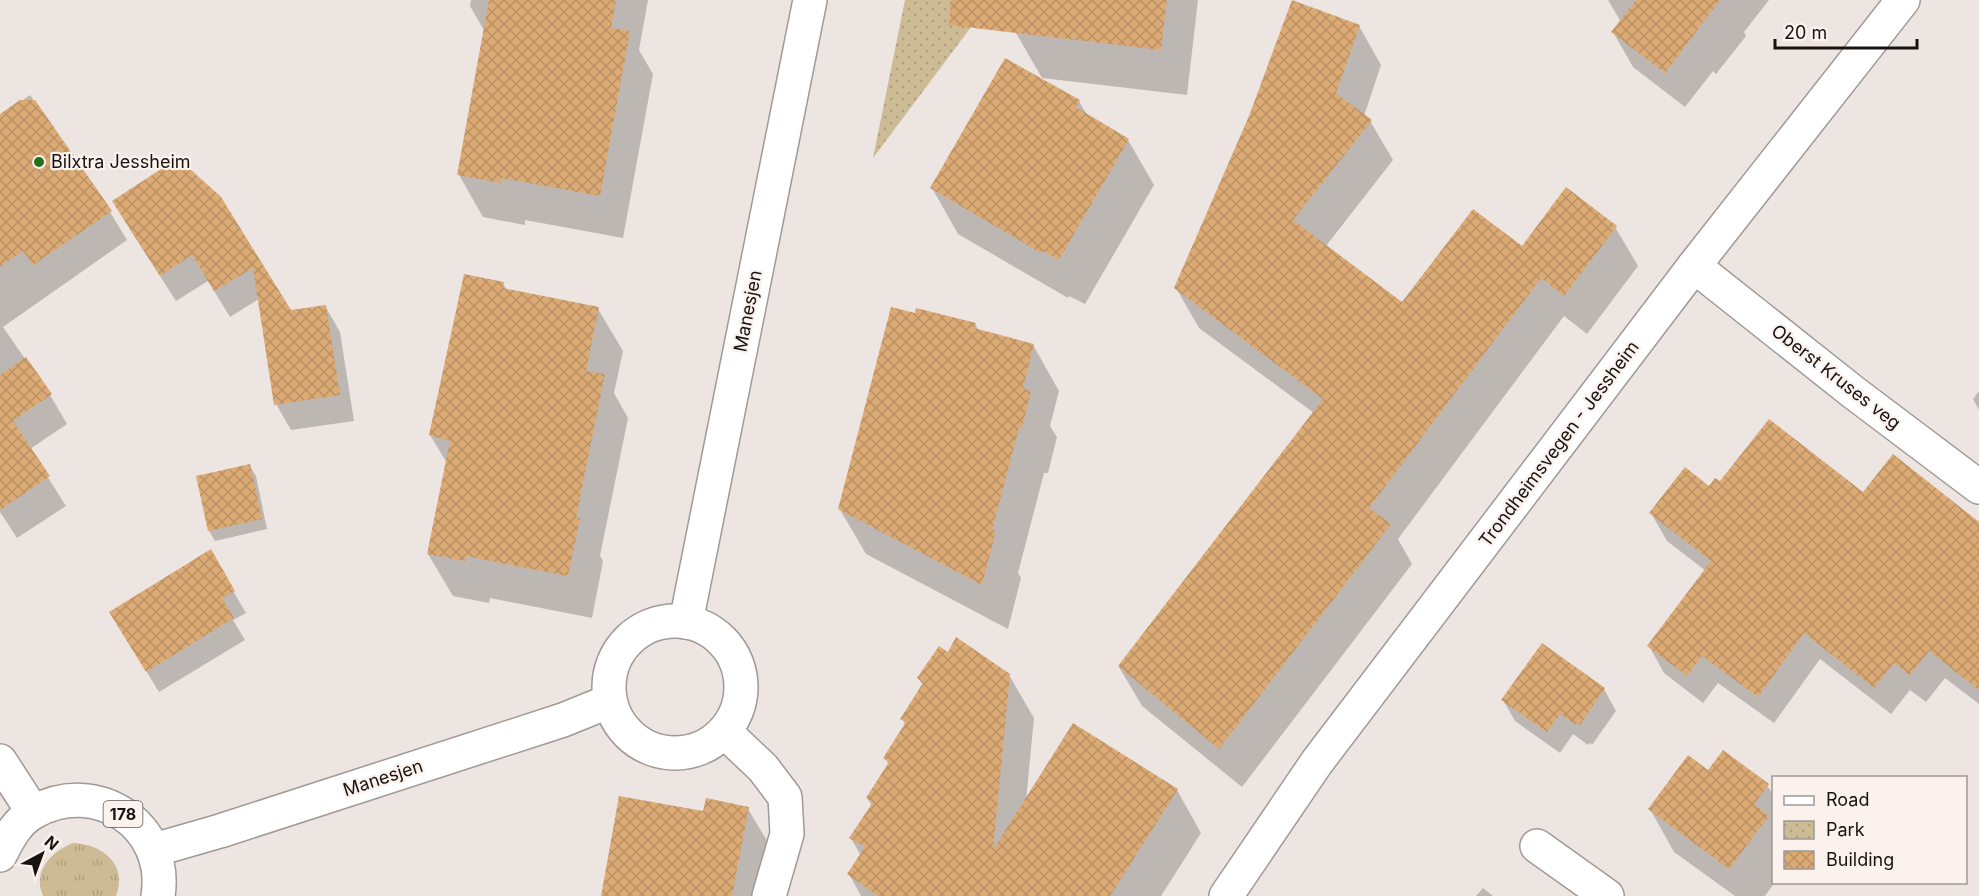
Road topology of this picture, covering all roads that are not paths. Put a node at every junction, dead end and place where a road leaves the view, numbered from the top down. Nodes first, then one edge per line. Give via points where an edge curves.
1 (810, 0) edge
2 (1903, 0) edge
3 (1694, 266) junction
4 (1979, 487) edge
5 (686, 622) junction
6 (610, 701) junction
7 (725, 732) junction
8 (0, 762) edge
9 (33, 812) junction
10 (1537, 846) dead end
11 (154, 850) junction
12 (0, 855) edge
13 (158, 896) edge
14 (769, 896) edge
15 (1226, 896) edge
16 (1606, 896) edge

1 - 5 street, Manesjen
2 - 3 street, Trondheimsvegen - Jessheim
3 - 4 street, Oberst Kruses veg
3 - 15 street, Trondheimsvegen - Jessheim via 1317,762
5 - 6 street via 647,627 623,646 609,678
5 - 7 street via 714,633 731,651 740,673 737,712
6 - 7 street via 618,723 630,736 657,752 691,752
6 - 11 street, Manesjen via 563,720
7 - 14 street via 763,768 785,797 787,834
8 - 9 street
9 - 11 street, 178 via 66,800 102,803 134,820
9 - 12 street, 178 via 12,831
10 - 16 street
11 - 13 street, 178 via 161,879

